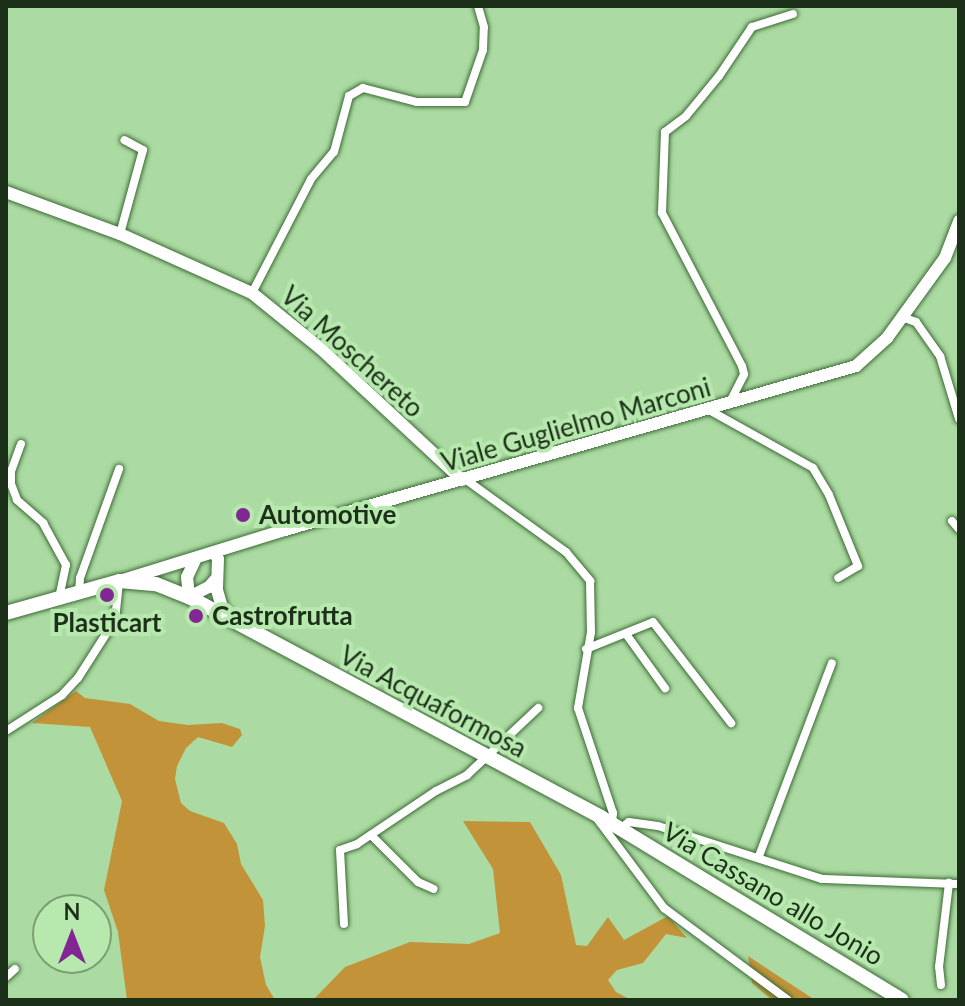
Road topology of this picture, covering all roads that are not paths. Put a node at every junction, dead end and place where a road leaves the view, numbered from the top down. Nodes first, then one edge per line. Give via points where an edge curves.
1 (478, 6) edge
2 (793, 14) dead end
3 (124, 140) dead end
4 (6, 192) edge
5 (959, 221) edge
6 (120, 234) junction
7 (249, 292) junction
8 (902, 317) junction
9 (729, 404) junction
10 (709, 410) junction
11 (959, 419) edge
12 (21, 444) dead end
13 (119, 469) dead end
14 (464, 479) junction
15 (952, 521) dead end
16 (959, 529) edge
17 (216, 557) junction
18 (196, 558) junction
19 (838, 578) dead end
20 (215, 580) junction
21 (119, 581) junction
22 (79, 593) junction
23 (189, 597) junction
24 (59, 599) junction
25 (6, 613) edge
26 (234, 621) junction
27 (626, 634) junction
28 (586, 649) junction
29 (832, 663) dead end
30 (665, 688) dead end
31 (538, 708) dead end
32 (731, 723) dead end
33 (6, 731) edge
34 (485, 755) junction
35 (594, 813) junction
36 (616, 826) junction
37 (371, 835) junction
38 (759, 856) junction
39 (949, 883) junction
40 (959, 884) edge
41 (434, 889) dead end
42 (344, 924) dead end
43 (15, 969) dead end
44 (6, 977) edge
45 (941, 985) dead end
46 (788, 1000) edge
47 (902, 1000) edge

1 - 7 street via 483,50 465,102 417,102 363,88 349,96 334,152 311,179
2 - 9 street via 752,27 686,116 666,128 662,213 742,366 742,381
3 - 6 street via 143,150
4 - 6 main road, Via Moschereto
5 - 8 main road, Viale Guglielmo Marconi via 945,258
6 - 7 main road, Via Moschereto
7 - 14 main road, Via Moschereto via 320,348
8 - 9 main road, Viale Guglielmo Marconi via 876,351 856,366
8 - 11 street via 916,322 940,356
9 - 10 main road, Viale Guglielmo Marconi
10 - 14 main road, Viale Guglielmo Marconi
10 - 19 street via 813,468 858,566
12 - 24 street via 11,484 17,500 43,523 66,565
13 - 22 street
14 - 17 main road, Viale Guglielmo Marconi via 243,544
14 - 28 street via 579,564 590,581 592,604
15 - 16 street
17 - 18 main road, Viale Guglielmo Marconi
17 - 20 main road
18 - 21 main road, Viale Guglielmo Marconi
18 - 23 main road via 187,577
20 - 23 main road
20 - 26 main road via 222,607
21 - 22 main road
21 - 23 main road, Via Acquaformosa via 156,584
21 - 33 street via 115,620 78,678 62,695
22 - 24 main road
23 - 26 main road, Via Acquaformosa
24 - 25 main road
26 - 34 main road, Via Acquaformosa
27 - 28 street
27 - 30 street
27 - 32 street via 653,622
28 - 36 street via 578,708
29 - 38 street
31 - 34 street
34 - 35 main road, Via Acquaformosa
34 - 37 street via 467,775
35 - 36 main road, Via Acquaformosa
35 - 46 street via 664,908
36 - 38 street via 658,826
36 - 47 main road, Via Cassano allo Jonio
37 - 41 street via 418,882
37 - 42 street via 340,850
38 - 39 street via 822,879
39 - 40 street
39 - 45 street
43 - 44 street

